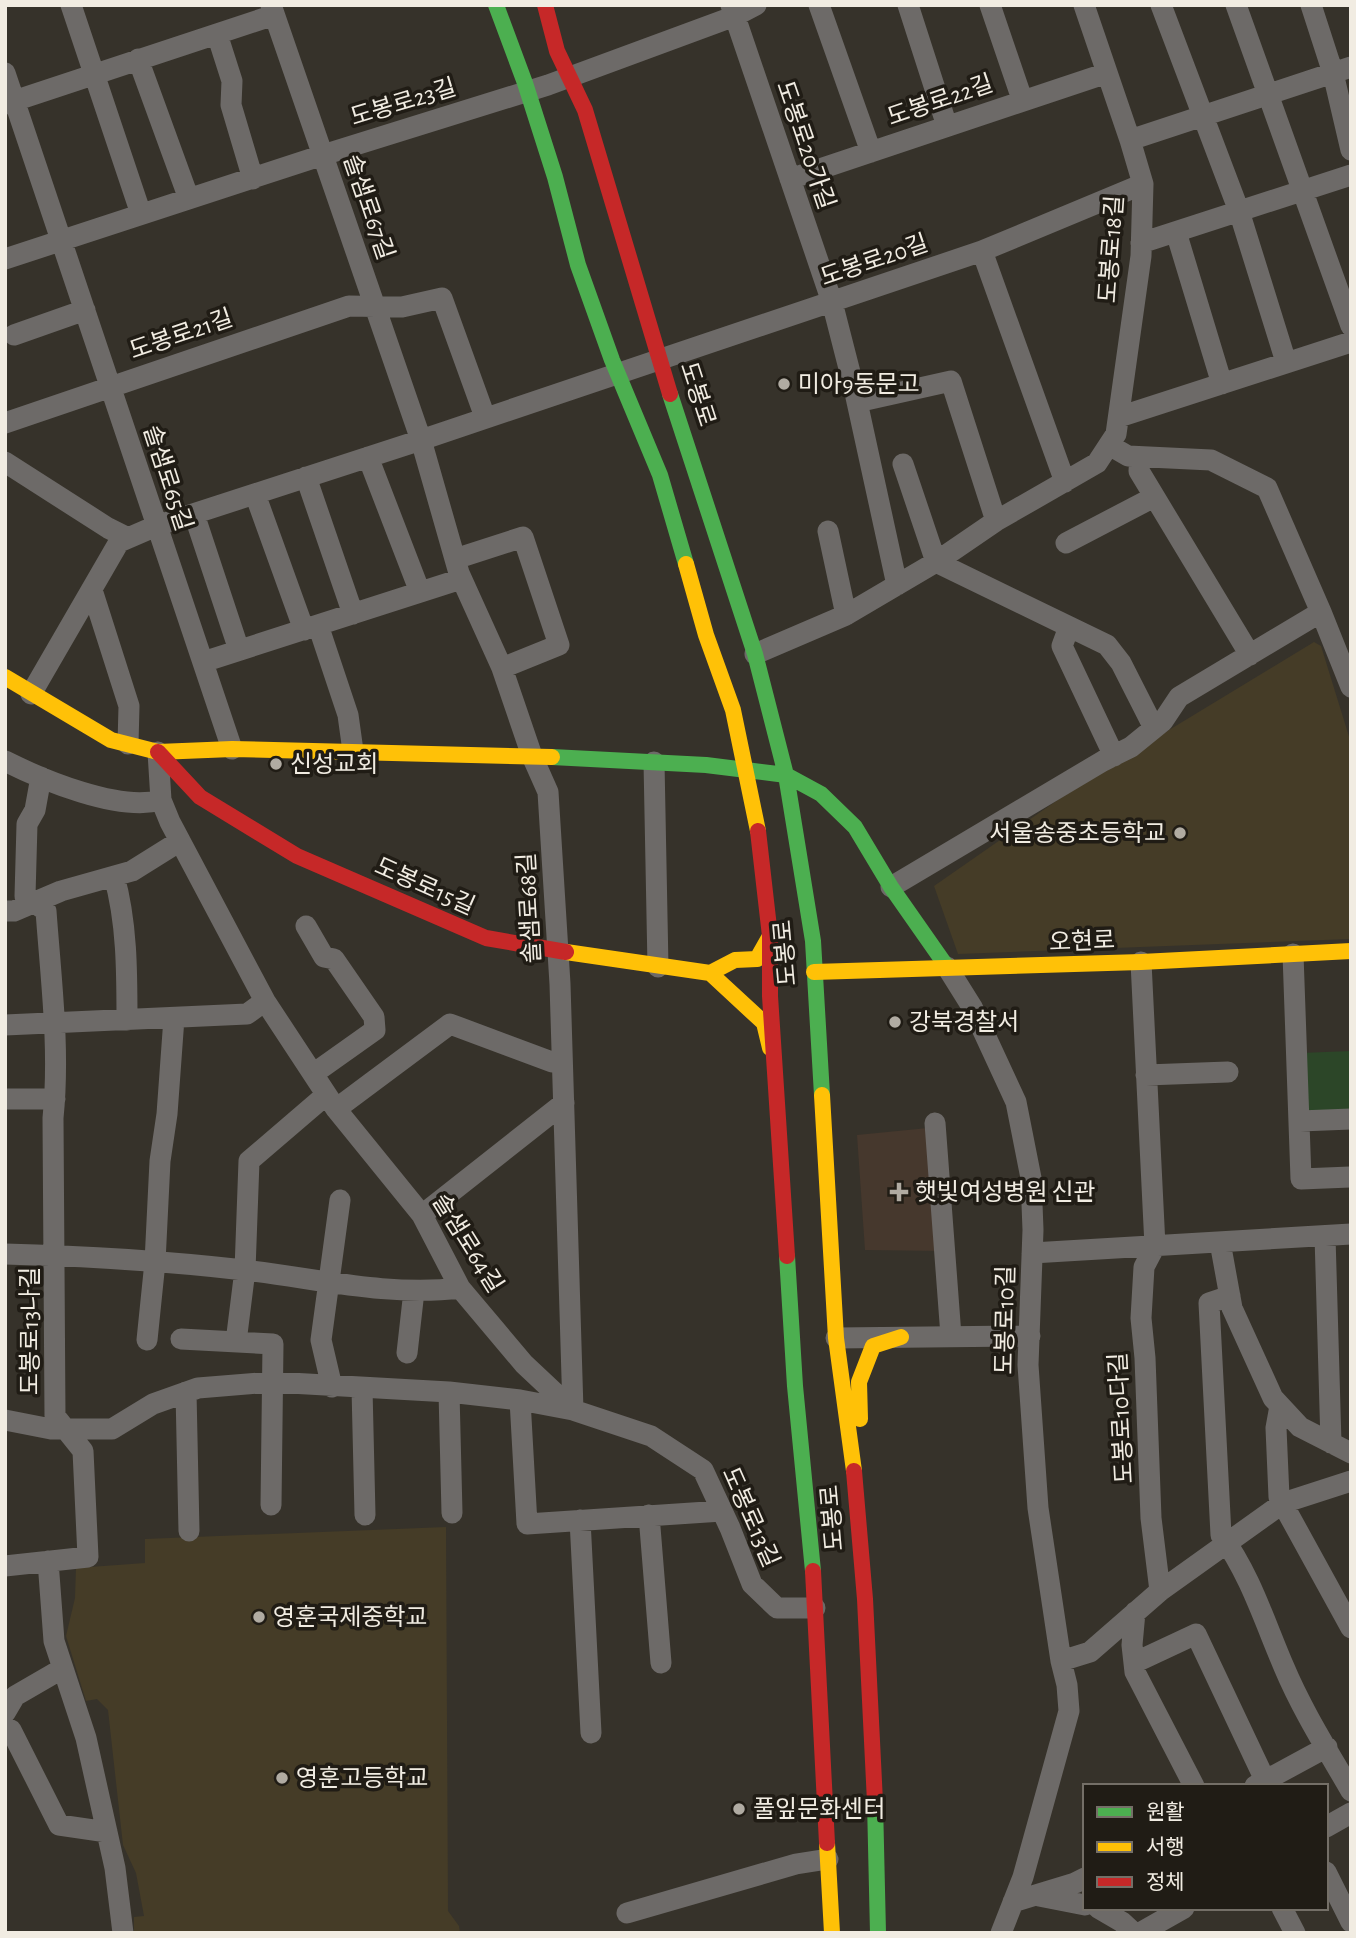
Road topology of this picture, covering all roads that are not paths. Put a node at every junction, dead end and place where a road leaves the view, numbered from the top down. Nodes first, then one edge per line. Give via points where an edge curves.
1 (71, 5) edge
2 (496, 5) edge
3 (545, 5) edge
4 (757, 5) edge
5 (819, 5) edge
6 (908, 5) edge
7 (990, 5) edge
8 (1084, 5) edge
9 (1161, 5) edge
10 (1237, 5) edge
11 (1311, 5) edge
12 (273, 10) edge
13 (733, 11) edge
14 (217, 34) junction
15 (138, 59) junction
16 (1342, 70) edge
17 (5, 73) edge
18 (1107, 73) junction
19 (93, 74) junction
20 (569, 77) junction
21 (528, 91) junction
22 (1267, 94) junction
23 (1022, 99) junction
24 (10, 103) edge
25 (1202, 116) junction
26 (947, 127) junction
27 (1130, 139) junction
28 (1351, 150) edge
29 (871, 152) junction
30 (323, 155) junction
31 (1351, 175) edge
32 (253, 179) junction
33 (790, 179) junction
34 (1143, 184) junction
35 (1303, 190) junction
36 (189, 200) junction
37 (1239, 211) junction
38 (141, 214) junction
39 (1176, 232) junction
40 (62, 240) junction
41 (1141, 243) junction
42 (982, 251) junction
43 (5, 259) edge
44 (832, 302) junction
45 (376, 308) junction
46 (85, 310) junction
47 (1351, 326) edge
48 (14, 335) dead end
49 (1351, 342) edge
50 (659, 359) junction
51 (1286, 362) junction
52 (618, 372) junction
53 (1222, 384) junction
54 (111, 386) junction
55 (857, 402) junction
56 (485, 417) junction
57 (1119, 417) junction
58 (5, 423) edge
59 (421, 440) junction
60 (1109, 445) junction
61 (368, 457) junction
62 (1140, 457) junction
63 (5, 462) edge
64 (903, 464) dead end
65 (306, 477) junction
66 (1065, 482) junction
67 (255, 494) junction
68 (1154, 497) junction
69 (194, 514) junction
70 (996, 521) junction
71 (156, 526) junction
72 (828, 531) dead end
73 (128, 538) junction
74 (1066, 544) dead end
75 (936, 562) junction
76 (458, 569) junction
77 (897, 585) junction
78 (92, 590) junction
79 (421, 592) junction
80 (1321, 612) junction
81 (353, 614) junction
82 (846, 615) junction
83 (311, 627) junction
84 (1069, 627) junction
85 (239, 650) junction
86 (755, 654) junction
87 (1250, 655) junction
88 (203, 662) junction
89 (502, 668) junction
90 (5, 677) edge
91 (1351, 687) edge
92 (31, 694) junction
93 (1154, 728) junction
94 (128, 744) junction
95 (232, 749) junction
96 (353, 751) junction
97 (158, 752) junction
98 (1114, 755) junction
99 (532, 756) junction
100 (5, 761) edge
101 (654, 762) junction
102 (746, 769) junction
103 (786, 775) junction
104 (41, 777) junction
105 (161, 800) junction
106 (180, 841) junction
107 (114, 876) junction
108 (891, 887) junction
109 (34, 903) junction
110 (5, 911) edge
111 (306, 926) dead end
112 (770, 936) junction
113 (557, 950) junction
114 (1351, 951) edge
115 (1293, 954) junction
116 (1140, 962) junction
117 (658, 967) junction
118 (947, 967) junction
119 (814, 972) junction
120 (710, 973) junction
121 (265, 1001) junction
122 (174, 1018) junction
123 (127, 1020) junction
124 (54, 1022) junction
125 (5, 1025) edge
126 (562, 1061) junction
127 (774, 1065) junction
128 (1228, 1072) dead end
129 (313, 1074) junction
130 (1146, 1074) junction
131 (5, 1099) edge
132 (55, 1099) junction
133 (331, 1102) junction
134 (564, 1103) junction
135 (1351, 1119) edge
136 (1300, 1121) junction
137 (935, 1123) dead end
138 (1350, 1177) edge
139 (341, 1200) dead end
140 (422, 1215) junction
141 (1351, 1234) edge
142 (1325, 1236) junction
143 (1220, 1242) junction
144 (1155, 1246) junction
145 (1032, 1253) junction
146 (5, 1254) edge
147 (56, 1255) junction
148 (155, 1262) junction
149 (245, 1270) junction
150 (330, 1282) junction
151 (460, 1288) junction
152 (414, 1291) junction
153 (1230, 1296) junction
154 (951, 1336) junction
155 (1030, 1336) junction
156 (901, 1337) junction
157 (836, 1338) junction
158 (181, 1339) dead end
159 (147, 1340) dead end
160 (236, 1342) junction
161 (407, 1353) dead end
162 (272, 1382) junction
163 (332, 1387) junction
164 (362, 1388) junction
165 (186, 1392) junction
166 (449, 1392) junction
167 (520, 1400) junction
168 (1280, 1406) junction
169 (573, 1410) junction
170 (5, 1420) edge
171 (68, 1430) junction
172 (1331, 1443) junction
173 (1351, 1452) edge
174 (1349, 1487) edge
175 (1283, 1503) junction
176 (271, 1505) dead end
177 (722, 1511) junction
178 (452, 1513) dead end
179 (365, 1515) dead end
180 (649, 1515) junction
181 (580, 1520) junction
182 (189, 1531) dead end
183 (1227, 1543) junction
184 (48, 1561) junction
185 (5, 1566) edge
186 (864, 1581) junction
187 (1160, 1591) junction
188 (815, 1608) junction
189 (1135, 1612) junction
190 (1351, 1628) edge
191 (1061, 1661) junction
192 (661, 1663) dead end
193 (1134, 1663) junction
194 (64, 1671) junction
195 (5, 1713) edge
196 (5, 1728) edge
197 (591, 1733) dead end
198 (1326, 1748) junction
199 (1260, 1783) edge
200 (1193, 1784) edge
201 (1351, 1791) edge
202 (1351, 1813) edge
203 (1328, 1826) edge
204 (107, 1832) junction
205 (828, 1860) junction
206 (1328, 1876) edge
207 (1083, 1879) edge
208 (1035, 1895) junction
209 (1013, 1902) junction
210 (1083, 1905) edge
211 (1101, 1910) edge
212 (1180, 1910) edge
213 (1283, 1910) edge
214 (626, 1913) dead end
215 (1351, 1922) edge
216 (1007, 1929) edge
217 (123, 1933) edge
218 (832, 1933) edge
219 (878, 1933) edge
220 (1133, 1933) edge
221 (1140, 1933) edge
222 (1296, 1933) edge

1 - 19 street
2 - 21 main road, 도봉로
3 - 20 main road, 도봉로
4 - 13 street, 도봉로23길
5 - 29 street
6 - 26 street
7 - 23 street
8 - 18 street, 도봉로18길
9 - 25 street
10 - 22 street
11 - 16 street
12 - 14 street
12 - 30 street, 솔샘로67길
13 - 20 street, 도봉로23길
13 - 33 street, 도봉로20가길
14 - 15 street
14 - 32 street via 232,81 231,105
15 - 19 street
15 - 36 street
16 - 22 street
16 - 28 street
17 - 24 street, 솔샘로65길
18 - 23 street, 도봉로22길
18 - 27 street, 도봉로18길
19 - 24 street
19 - 38 street
20 - 21 street, 도봉로23길
20 - 50 main road, 도봉로 via 585,110
21 - 30 street, 도봉로23길
21 - 52 main road, 도봉로 via 578,265
22 - 25 street
22 - 35 street
23 - 26 street, 도봉로22길
24 - 40 street, 솔샘로65길
25 - 27 street
25 - 37 street
26 - 29 street, 도봉로22길
27 - 34 street, 도봉로18길
29 - 33 street, 도봉로22길
30 - 32 street, 도봉로23길
30 - 45 street, 솔샘로67길
31 - 35 street
32 - 36 street, 도봉로23길
33 - 44 street, 도봉로20가길
34 - 41 street, 도봉로18길
34 - 42 street, 도봉로20길
35 - 37 street
35 - 47 street
36 - 38 street, 도봉로23길
37 - 39 street
37 - 51 street
38 - 40 street, 도봉로23길
39 - 41 street
39 - 53 street
40 - 43 street, 도봉로23길
40 - 46 street, 솔샘로65길
41 - 57 street, 도봉로18길
42 - 44 street, 도봉로20길
42 - 66 street
44 - 50 street, 도봉로20길
44 - 55 street, 도봉로20가길
45 - 54 street, 도봉로21길 via 349,306
45 - 56 street via 442,298
45 - 59 street, 솔샘로67길
46 - 48 street
46 - 54 street, 솔샘로65길
49 - 51 street
50 - 52 street, 도봉로20길
50 - 86 main road, 도봉로
51 - 53 street
52 - 56 street, 도봉로20길
52 - 102 main road, 도봉로 via 660,475 706,635 733,710
53 - 57 street
54 - 58 street, 도봉로21길
54 - 71 street, 솔샘로65길
55 - 70 street via 951,381
55 - 77 street, 도봉로20가길
56 - 59 street, 도봉로20길
57 - 60 street, 도봉로18길
59 - 61 street, 도봉로20길
59 - 76 street, 솔샘로67길
60 - 62 street
60 - 66 street, 도봉로18길 via 1097,463
61 - 65 street, 도봉로20길
61 - 79 street
62 - 68 street via 1139,471
62 - 80 street via 1211,460 1267,488
63 - 73 street
64 - 75 street
65 - 67 street, 도봉로20길
65 - 81 street
66 - 70 street, 도봉로18길
67 - 69 street, 도봉로20길
67 - 83 street
68 - 74 street
68 - 87 street
69 - 71 street, 도봉로20길
69 - 85 street
70 - 75 street, 도봉로18길
71 - 73 street, 도봉로20길
71 - 88 street, 솔샘로65길
72 - 82 street
73 - 78 street via 119,542
75 - 77 street, 도봉로18길
75 - 84 street
76 - 79 street
76 - 89 street, 솔샘로67길
76 - 89 street via 523,537 559,645
77 - 82 street, 도봉로18길
78 - 92 street
78 - 94 street via 129,706
79 - 81 street
80 - 87 street
80 - 91 street
81 - 83 street
82 - 86 street, 도봉로18길
83 - 85 street
83 - 96 street via 348,715
84 - 93 street via 1107,645
84 - 98 street via 1062,646
85 - 88 street
86 - 103 main road, 도봉로
87 - 93 street via 1179,697
88 - 95 street, 솔샘로65길
89 - 99 street, 솔샘로67길
90 - 92 main road
92 - 94 main road via 111,740
93 - 98 street
94 - 97 main road
95 - 96 main road
95 - 97 main road
96 - 99 main road
97 - 105 street, 솔샘로64길
97 - 113 main road, 도봉로15길 via 200,796 297,856 486,938
98 - 108 street
99 - 101 main road
99 - 113 street, 솔샘로68길 via 548,792
100 - 104 street
101 - 102 main road
101 - 117 street
102 - 103 main road
102 - 112 main road, 도봉로 via 760,838
103 - 108 main road, 도봉로10길 via 810,788 855,827
103 - 119 main road, 도봉로
104 - 105 street via 110,800 146,804
104 - 109 street via 35,810 27,824 25,896
105 - 106 street, 솔샘로64길
106 - 107 street via 132,871
106 - 121 street, 솔샘로64길
107 - 109 street
107 - 123 street via 122,903
108 - 118 main road, 도봉로10길
109 - 110 street
109 - 124 street, 도봉로13나길 via 46,911
111 - 129 street via 324,957 334,959 374,1017 375,1030
112 - 120 main road via 757,959 735,960
112 - 127 main road, 도봉로
113 - 117 main road, 도봉로15길
113 - 126 street, 솔샘로68길
114 - 115 main road, 오현로
115 - 116 main road, 오현로
115 - 136 street
116 - 118 main road, 오현로
116 - 130 street
117 - 120 main road, 도봉로15길
118 - 119 main road, 오현로
118 - 145 street, 도봉로10길 via 972,1007 1016,1102 1031,1178
119 - 157 main road, 도봉로
120 - 127 main road via 764,1023
121 - 122 street via 247,1014
121 - 129 street, 솔샘로64길
122 - 123 street
122 - 148 street
123 - 124 street
124 - 125 street
124 - 132 street, 도봉로13나길
126 - 133 street via 552,1062 450,1024
126 - 134 street, 솔샘로68길
127 - 188 main road, 도봉로
128 - 130 street
129 - 133 street, 솔샘로64길
130 - 144 street
131 - 132 street
132 - 147 street, 도봉로13나길
133 - 140 street, 솔샘로64길
133 - 149 street via 249,1161
134 - 140 street
134 - 169 street, 솔샘로68길
135 - 136 street
136 - 138 street via 1301,1179
137 - 154 street
139 - 150 street
140 - 151 street, 솔샘로64길
141 - 142 street
142 - 143 street
142 - 172 street
143 - 144 street
143 - 153 street
144 - 145 street
144 - 187 street, 도봉로10다길 via 1144,1267 1141,1318 1151,1518
145 - 155 street, 도봉로10길
146 - 147 street
147 - 148 street
147 - 171 street, 도봉로13나길 via 55,1416
148 - 149 street
148 - 159 street
149 - 150 street
149 - 160 street
150 - 152 street
150 - 163 street via 321,1340
151 - 152 street
151 - 169 street, 솔샘로64길 via 524,1364
152 - 161 street
153 - 168 street
153 - 183 street via 1209,1303 1221,1535
154 - 155 street
154 - 156 street
155 - 191 street, 도봉로10길 via 1038,1508
156 - 157 street
156 - 186 main road via 873,1346 857,1384 867,1502
157 - 186 main road, 도봉로 via 858,1498
158 - 160 street
160 - 162 street via 273,1344
162 - 163 street, 도봉로13길
162 - 165 street, 도봉로13길
162 - 176 street
163 - 164 street, 도봉로13길
164 - 166 street, 도봉로13길
164 - 179 street
165 - 171 street, 도봉로13길 via 153,1404 112,1429
165 - 182 street
166 - 167 street, 도봉로13길
166 - 178 street
167 - 169 street, 도봉로13길
167 - 181 street via 527,1524
168 - 172 street via 1300,1427
168 - 175 street via 1276,1427
169 - 177 street, 도봉로13길 via 651,1436 703,1470
170 - 171 street, 도봉로13길
171 - 184 street, 도봉로13나길 via 83,1451 88,1557
172 - 173 street
174 - 175 street
175 - 183 street
175 - 190 street
177 - 180 street
177 - 188 street, 도봉로13길 via 752,1584 777,1608
180 - 181 street
180 - 192 street
181 - 197 street
183 - 187 street
183 - 198 street
184 - 185 street
184 - 194 street via 54,1641
186 - 219 main road, 도봉로
187 - 189 street
188 - 205 main road, 도봉로
189 - 191 street via 1090,1652
189 - 193 street
191 - 209 street, 도봉로10길 via 1069,1711
193 - 199 street via 1196,1634
193 - 200 street
194 - 195 street via 15,1696
194 - 204 street via 86,1738
196 - 204 street via 11,1730 59,1825
198 - 199 street
198 - 201 street
202 - 203 street
204 - 217 street
205 - 214 street via 796,1864
205 - 218 main road, 도봉로
206 - 215 street
207 - 208 street
208 - 209 street
208 - 210 street
209 - 216 street, 도봉로10길
211 - 220 street
212 - 221 street
213 - 222 street

